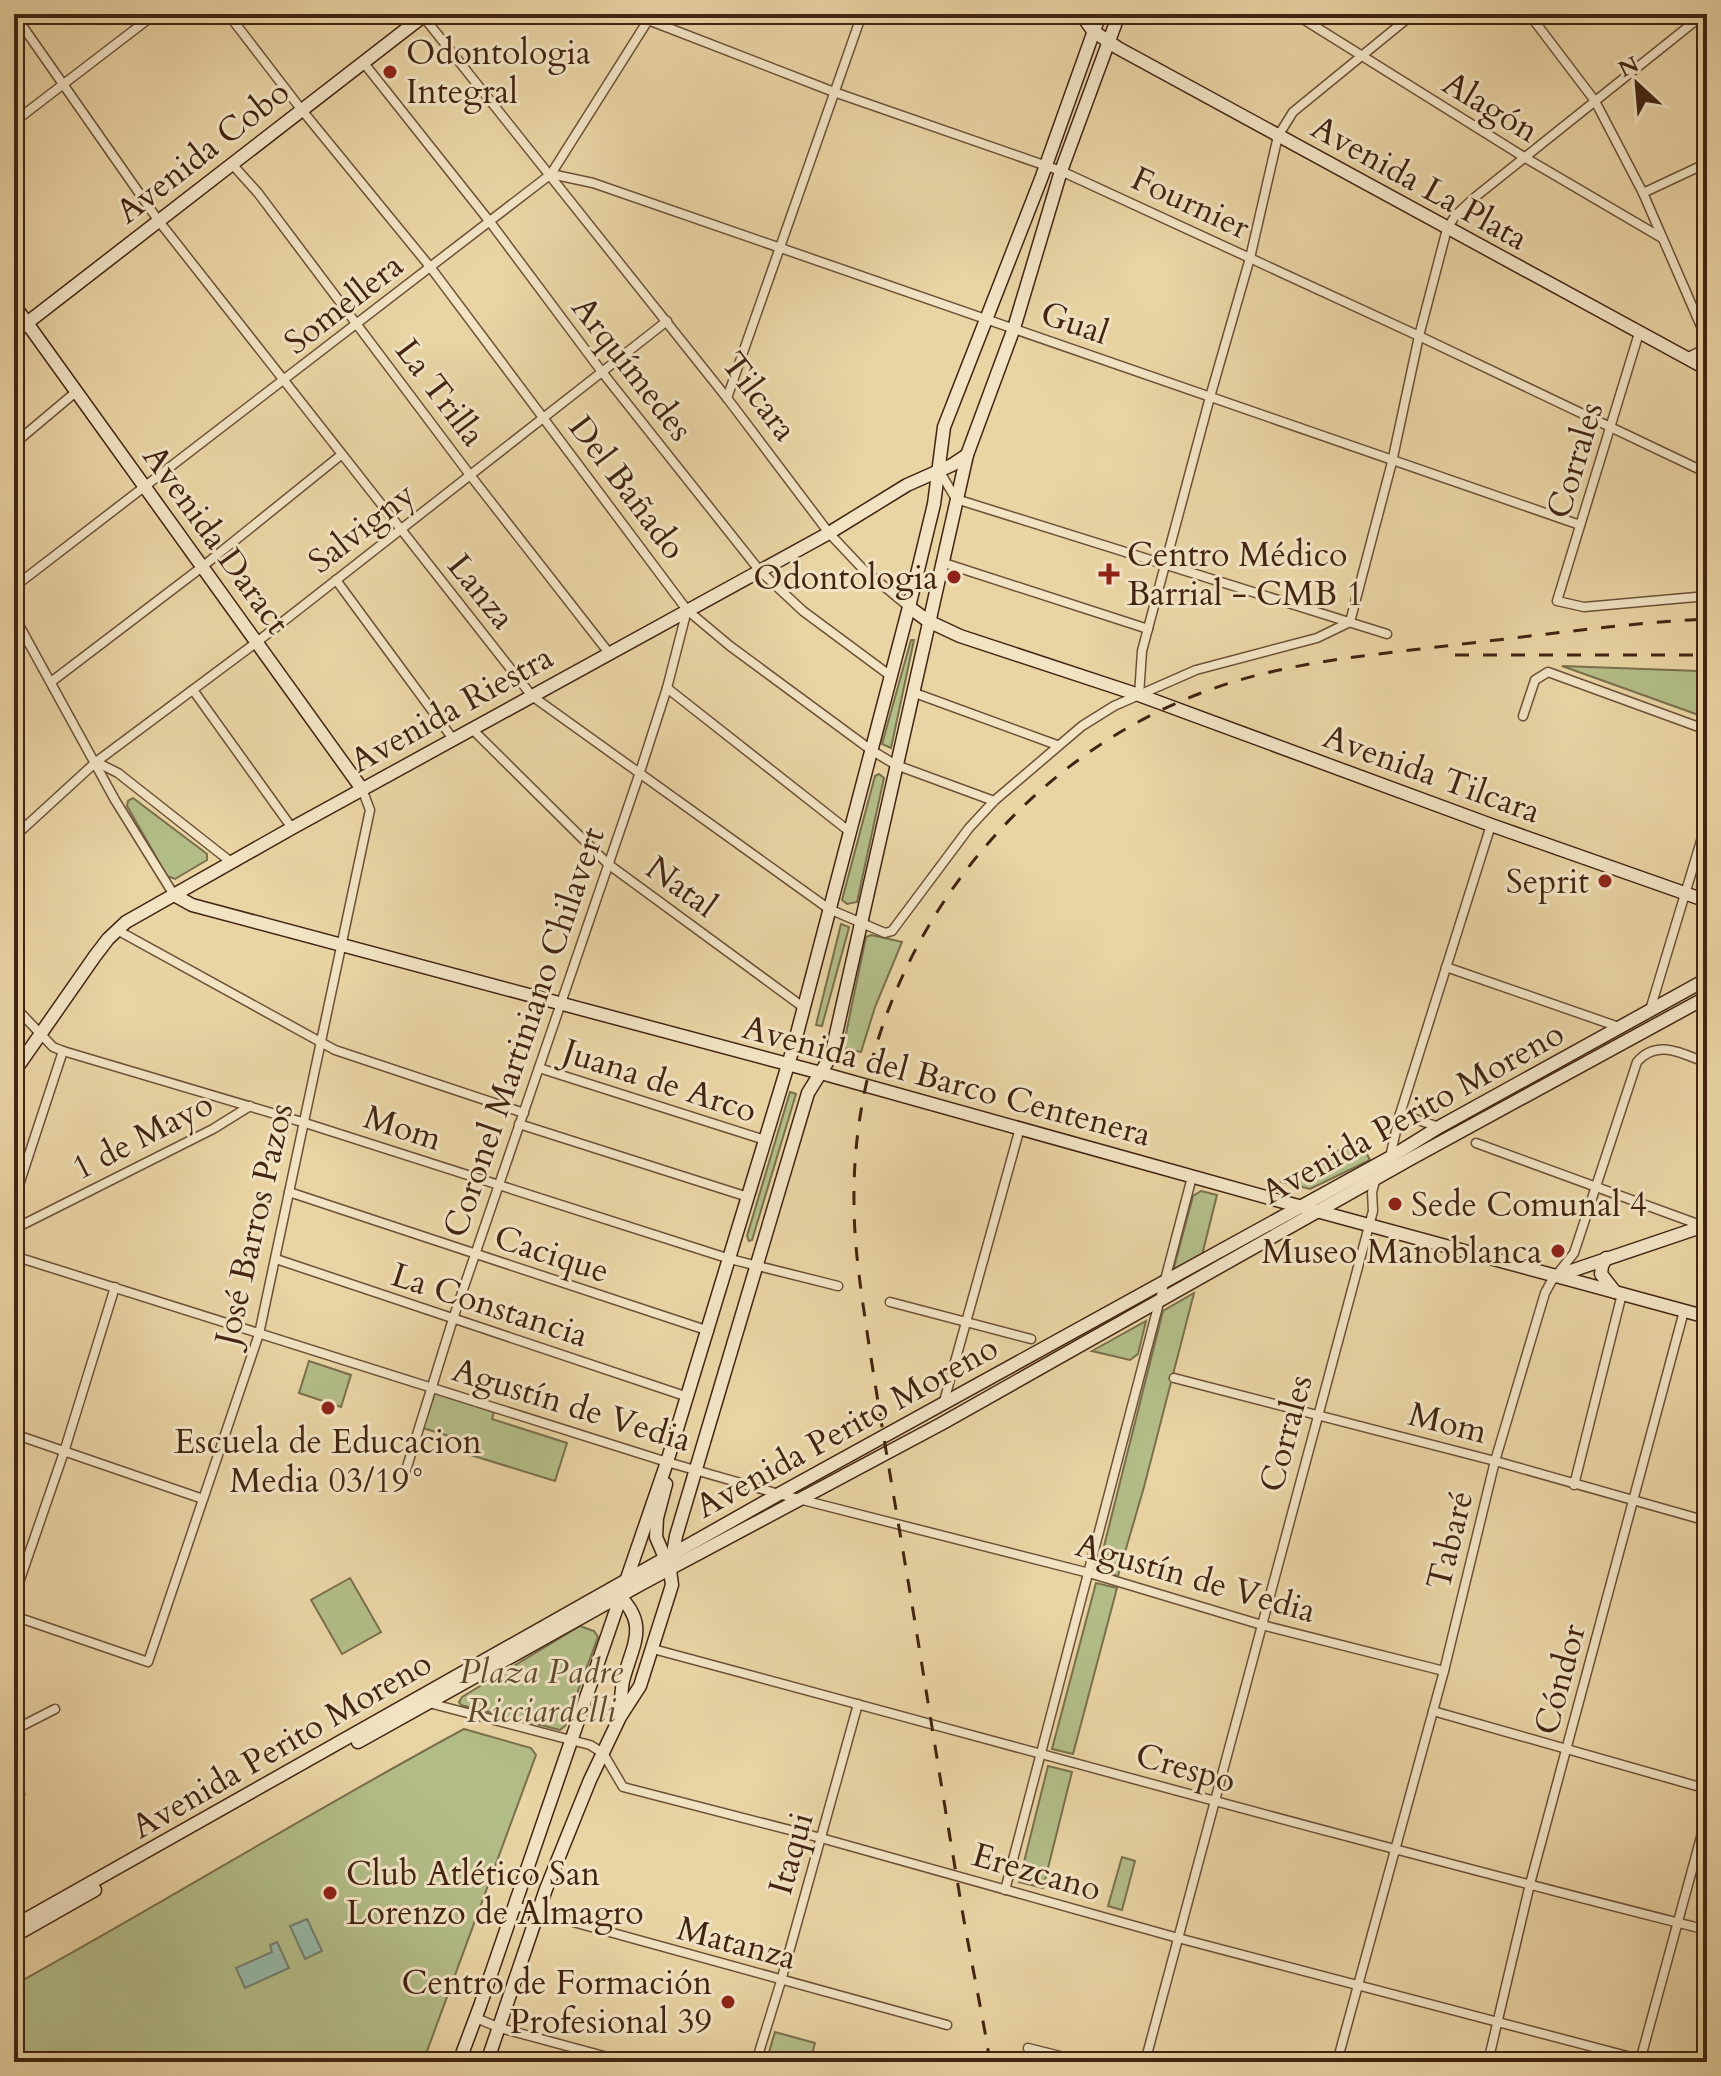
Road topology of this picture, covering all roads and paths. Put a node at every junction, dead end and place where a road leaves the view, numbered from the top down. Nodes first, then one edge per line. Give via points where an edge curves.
1 (14, 14) edge
2 (155, 14) edge
3 (228, 14) edge
4 (638, 14) edge
5 (862, 14) edge
6 (1081, 14) edge
7 (1119, 14) edge
8 (1295, 14) edge
9 (1413, 14) edge
10 (1529, 14) edge
11 (1704, 14) edge
12 (424, 15) edge
13 (1098, 15) edge
14 (650, 17) edge
15 (1093, 31) junction
16 (1110, 40) junction
17 (1359, 56) junction
18 (363, 62) junction
19 (62, 85) junction
20 (834, 92) junction
21 (1595, 101) junction
22 (301, 109) junction
23 (14, 122) edge
24 (1278, 136) junction
25 (1524, 157) junction
26 (231, 163) junction
27 (1707, 163) edge
28 (1045, 166) junction
29 (1061, 171) junction
30 (551, 174) junction
31 (1643, 193) junction
32 (158, 220) junction
33 (490, 222) junction
34 (1447, 229) junction
35 (1662, 238) junction
36 (778, 248) junction
37 (1250, 258) junction
38 (431, 268) junction
39 (14, 305) edge
40 (986, 318) junction
41 (667, 321) junction
42 (27, 322) junction
43 (357, 325) junction
44 (1014, 328) junction
45 (14, 333) edge
46 (1639, 333) junction
47 (1419, 336) junction
48 (1707, 340) edge
49 (1707, 348) edge
50 (1685, 358) junction
51 (1707, 369) edge
52 (602, 372) junction
53 (284, 381) junction
54 (77, 391) junction
55 (1210, 397) junction
56 (727, 398) junction
57 (543, 418) junction
58 (1612, 428) junction
59 (14, 444) edge
60 (341, 455) junction
61 (967, 455) junction
62 (1392, 462) junction
63 (938, 470) junction
64 (1707, 473) edge
65 (470, 475) junction
66 (146, 488) junction
67 (956, 499) junction
68 (1580, 525) junction
69 (400, 530) junction
70 (829, 533) junction
71 (941, 562) junction
72 (1165, 564) junction
73 (202, 567) junction
74 (760, 571) junction
75 (336, 580) junction
76 (14, 587) edge
77 (1707, 596) edge
78 (909, 607) junction
79 (687, 610) junction
80 (14, 616) edge
81 (928, 621) junction
82 (1350, 622) junction
83 (1148, 629) junction
84 (1387, 634) dead end
85 (257, 642) junction
86 (609, 653) junction
87 (892, 677) junction
88 (51, 682) junction
89 (667, 688) junction
90 (193, 690) junction
91 (912, 692) junction
92 (1139, 695) junction
93 (532, 696) junction
94 (1523, 716) dead end
95 (472, 729) junction
96 (1707, 730) edge
97 (453, 739) junction
98 (1057, 745) junction
99 (871, 750) junction
100 (96, 762) junction
101 (896, 765) junction
102 (639, 775) junction
103 (362, 789) junction
104 (994, 801) junction
105 (1707, 821) edge
106 (1491, 825) junction
107 (292, 828) junction
108 (850, 832) junction
109 (14, 837) edge
110 (231, 862) junction
111 (608, 864) junction
112 (1686, 893) junction
113 (174, 895) junction
114 (1707, 901) edge
115 (829, 909) junction
116 (862, 924) junction
117 (117, 930) junction
118 (342, 946) junction
119 (1446, 967) junction
120 (1707, 979) edge
121 (1707, 997) edge
122 (560, 1004) junction
123 (14, 1006) edge
124 (803, 1007) junction
125 (1650, 1010) junction
126 (1619, 1028) junction
127 (40, 1035) junction
128 (321, 1040) junction
129 (63, 1051) junction
130 (1707, 1063) edge
131 (788, 1064) junction
132 (539, 1068) junction
133 (14, 1072) edge
134 (821, 1073) junction
135 (250, 1106) junction
136 (524, 1113) junction
137 (1400, 1114) junction
138 (302, 1122) junction
139 (519, 1124) junction
140 (1439, 1127) junction
141 (1020, 1128) junction
142 (765, 1140) junction
143 (1476, 1143) dead end
144 (1389, 1158) junction
145 (1192, 1177) junction
146 (1375, 1180) junction
147 (499, 1185) junction
148 (1598, 1186) junction
149 (289, 1192) junction
150 (748, 1197) junction
151 (14, 1200) edge
152 (1300, 1207) junction
153 (1319, 1211) junction
154 (1367, 1225) junction
155 (1705, 1225) edge
156 (14, 1229) edge
157 (475, 1255) junction
158 (14, 1256) edge
159 (1606, 1258) junction
160 (276, 1259) junction
161 (730, 1259) junction
162 (756, 1267) junction
163 (1557, 1276) junction
164 (1163, 1281) junction
165 (838, 1286) dead end
166 (115, 1287) junction
167 (1619, 1293) junction
168 (890, 1302) dead end
169 (1157, 1302) junction
170 (1684, 1311) junction
171 (1707, 1317) edge
172 (453, 1319) junction
173 (967, 1322) junction
174 (709, 1331) junction
175 (259, 1334) junction
176 (1031, 1339) dead end
177 (1174, 1378) dead end
178 (433, 1388) junction
179 (688, 1397) junction
180 (943, 1406) junction
181 (1316, 1415) junction
182 (14, 1434) edge
183 (64, 1452) junction
184 (1495, 1461) junction
185 (666, 1466) junction
186 (406, 1470) dead end
187 (695, 1470) junction
188 (1574, 1485) junction
189 (779, 1494) junction
190 (203, 1499) junction
191 (802, 1499) junction
192 (1634, 1501) junction
193 (1707, 1521) edge
194 (670, 1561) junction
195 (1089, 1573) junction
196 (626, 1581) junction
197 (616, 1592) junction
198 (14, 1597) edge
199 (14, 1616) edge
200 (1262, 1625) junction
201 (653, 1649) junction
202 (1444, 1671) junction
203 (429, 1703) junction
204 (858, 1704) junction
205 (55, 1709) dead end
206 (1433, 1711) junction
207 (620, 1717) junction
208 (14, 1730) edge
209 (573, 1740) junction
210 (1566, 1750) junction
211 (1041, 1752) junction
212 (603, 1753) junction
213 (14, 1782) edge
214 (1707, 1789) edge
215 (20, 1794) dead end
216 (1215, 1802) junction
217 (1707, 1815) edge
218 (821, 1838) junction
219 (1395, 1849) junction
220 (1530, 1884) junction
221 (1005, 1890) junction
222 (515, 1906) junction
223 (539, 1915) junction
224 (1678, 1923) junction
225 (14, 1926) edge
226 (1707, 1930) edge
227 (14, 1936) edge
228 (1178, 1938) junction
229 (781, 1981) junction
230 (1358, 1985) junction
231 (476, 2018) junction
232 (1499, 2023) junction
233 (947, 2025) dead end
234 (500, 2028) junction
235 (1028, 2048) dead end
236 (1644, 2061) edge
237 (459, 2062) edge
238 (487, 2062) edge
239 (626, 2062) edge
240 (756, 2062) edge
241 (1084, 2062) edge
242 (1145, 2062) edge
243 (1337, 2062) edge
244 (1488, 2062) edge

1 - 19 street, Lanza
2 - 19 street
3 - 22 street, Del Bañado
4 - 14 street, Fournier
5 - 20 street
6 - 15 main road, Avenida La Plata
7 - 16 main road
8 - 17 street, Alagón
9 - 17 street
10 - 21 street
11 - 21 street
12 - 18 main road, Avenida Cobo
12 - 30 street, Tilcara
13 - 15 main road
13 - 16 main road
14 - 20 street, Fournier
14 - 30 street, Somellera
15 - 16 main road, Avenida La Plata
15 - 28 main road
16 - 24 main road, Avenida La Plata
16 - 29 main road
17 - 24 street via 1293,112
17 - 25 street, Alagón
18 - 22 main road, Avenida Cobo
18 - 33 street, Arquímedes
19 - 23 street
19 - 32 street, Lanza
20 - 28 street, Fournier
20 - 36 street
21 - 25 street
21 - 31 street
22 - 26 main road, Avenida Cobo
22 - 38 street, Del Bañado
24 - 34 main road, Avenida La Plata
24 - 37 street
25 - 34 street via 1474,198
25 - 35 street, Alagón
26 - 32 main road, Avenida Cobo
26 - 43 street, La Trilla
27 - 31 street
28 - 29 street, Fournier
28 - 40 main road
29 - 37 street, Fournier
29 - 44 main road
30 - 33 street, Somellera
30 - 36 street, Gual via 593,183
30 - 41 street, Tilcara
31 - 35 street
32 - 42 main road, Avenida Cobo
32 - 53 street, Lanza
33 - 38 street, Somellera
33 - 52 street, Arquímedes
34 - 46 main road, Avenida La Plata
34 - 47 street
35 - 48 street
36 - 40 street, Gual
36 - 56 street
37 - 47 street, Fournier
37 - 55 street
38 - 43 street, Somellera
38 - 57 street, Del Bañado
39 - 42 main road, Avenida Daract
40 - 44 street, Gual
40 - 63 main road via 944,427
41 - 52 street, Salvigny
41 - 56 street, Tilcara
42 - 45 main road, Avenida Cobo
42 - 54 main road, Avenida Daract
43 - 53 street, Somellera
43 - 65 street, La Trilla
44 - 55 street, Gual
44 - 61 main road
46 - 50 main road, Avenida La Plata
46 - 58 street, Corrales
47 - 58 street, Fournier
47 - 62 street
49 - 50 street
50 - 51 main road, Avenida La Plata
52 - 57 street, Salvigny
52 - 74 street, Arquímedes
53 - 60 street, Lanza
53 - 66 street, Somellera
54 - 59 street
54 - 66 main road, Avenida Daract
55 - 62 street, Gual
55 - 72 street
56 - 70 street, Tilcara
57 - 65 street, Salvigny
57 - 79 street, Del Bañado
58 - 64 street, Fournier
58 - 68 street, Corrales
60 - 69 street, Lanza
60 - 73 street
61 - 63 main road, Avenida Riestra
61 - 67 main road
62 - 68 street, Gual
62 - 82 street
63 - 67 street
63 - 70 main road, Avenida Riestra
63 - 78 main road
65 - 69 street, Salvigny
65 - 86 street, La Trilla
66 - 73 main road, Avenida Daract
66 - 76 street, Somellera
67 - 71 main road
67 - 72 street
68 - 77 street, Corrales via 1557,601 1584,607
69 - 75 street, Salvigny
69 - 93 street, Lanza
70 - 74 main road, Avenida Riestra
70 - 78 street, Tilcara
71 - 81 main road
71 - 83 street
72 - 82 street
72 - 83 street
73 - 85 main road, Avenida Daract
73 - 88 street
74 - 79 main road, Avenida Riestra
74 - 87 street, Arquímedes via 803,611
75 - 85 street, Salvigny
75 - 97 street
78 - 81 main road, Tilcara
78 - 87 main road
79 - 86 main road, Avenida Riestra
79 - 89 street, Coronel Martiniano Chilavert
79 - 99 street, Del Bañado
80 - 88 street
81 - 91 main road
81 - 92 main road, Tilcara
82 - 84 street
82 - 92 street via 1317,638 1196,670
83 - 92 street
85 - 90 street, Salvigny
85 - 103 main road, Avenida Daract
86 - 93 main road, Avenida Riestra
87 - 99 main road
88 - 100 street
89 - 102 street, Coronel Martiniano Chilavert
89 - 108 street
90 - 100 street, Salvigny
90 - 107 street
91 - 98 street
91 - 101 main road
92 - 98 street via 1100,714
92 - 106 main road, Avenida Tilcara
93 - 95 main road, Avenida Riestra
93 - 102 street, Lanza
94 - 96 street via 1535,680 1548,672
95 - 97 main road, Avenida Riestra
95 - 111 street, Natal
97 - 103 main road, Avenida Riestra
98 - 104 street
99 - 101 street, Del Bañado
99 - 108 main road
100 - 109 street, Salvigny
100 - 110 street via 118,773
100 - 113 street
101 - 104 street, Del Bañado
101 - 116 main road
102 - 111 street, Coronel Martiniano Chilavert
102 - 115 street, Lanza
103 - 107 main road, Avenida Riestra
103 - 118 street, José Barros Pazos via 370,810
104 - 116 street, Lanza via 896,928 885,933
105 - 112 street
106 - 112 main road, Avenida Tilcara
106 - 119 street, Corrales
107 - 110 main road, Avenida Riestra
108 - 115 main road
110 - 113 main road, Avenida Riestra
111 - 122 street, Coronel Martiniano Chilavert
111 - 124 street, Natal
112 - 114 main road, Avenida Tilcara
112 - 125 street
113 - 117 main road, Avenida Riestra
113 - 118 main road, Avenida del Barco Centenera via 192,905
115 - 116 street, Lanza
115 - 124 main road
116 - 134 main road via 831,1056
117 - 127 main road, Avenida Riestra
117 - 128 street
118 - 122 main road, Avenida del Barco Centenera
118 - 128 street, José Barros Pazos
119 - 126 street
119 - 137 street, Corrales
120 - 125 main road, Avenida Perito Moreno
121 - 146 main road, Avenida Perito Moreno
122 - 131 main road, Avenida del Barco Centenera
122 - 132 street, Coronel Martiniano Chilavert
123 - 127 street, Mom
124 - 131 main road
125 - 126 main road, Avenida Perito Moreno
126 - 140 main road, Avenida Perito Moreno
127 - 129 street, Mom
127 - 133 main road, Avenida Riestra
128 - 136 street via 335,1050
128 - 138 street, José Barros Pazos
129 - 135 street, Mom
129 - 151 street
130 - 148 street, Tabaré via 1672,1050 1643,1054
131 - 134 main road, Avenida del Barco Centenera
131 - 142 main road
132 - 136 street, Coronel Martiniano Chilavert
132 - 142 street, Juana de Arco
134 - 141 main road, Avenida del Barco Centenera
134 - 162 main road via 808,1093
135 - 138 street, Mom
135 - 156 street, 1 de Mayo
136 - 139 street, Coronel Martiniano Chilavert
137 - 140 street
137 - 144 street, Corrales
138 - 147 street, Mom
138 - 149 street, José Barros Pazos
139 - 147 street, Coronel Martiniano Chilavert
139 - 150 street
140 - 144 main road, Avenida Perito Moreno
141 - 145 main road, Avenida del Barco Centenera
141 - 173 street
142 - 150 main road
143 - 148 street
144 - 146 street, Corrales
144 - 152 main road, Avenida Perito Moreno
145 - 152 main road, Avenida del Barco Centenera
145 - 164 street
146 - 153 main road, Avenida Perito Moreno
146 - 154 street, Corrales
147 - 157 street, Coronel Martiniano Chilavert
147 - 161 street, Mom
148 - 155 street
148 - 163 street, Tabaré via 1574,1253
149 - 157 street, Cacique
149 - 160 street, José Barros Pazos
150 - 161 main road
152 - 153 main road, Avenida del Barco Centenera
152 - 164 main road, Avenida Perito Moreno
153 - 154 main road, Avenida del Barco Centenera
153 - 169 main road, Avenida Perito Moreno
154 - 163 main road, Avenida del Barco Centenera
154 - 181 street, Corrales
155 - 159 main road
157 - 172 street, Coronel Martiniano Chilavert
157 - 174 street, Cacique
158 - 166 street, Agustín de Vedia
159 - 163 main road
159 - 167 main road via 1601,1274
160 - 172 street, La Constancia
160 - 175 street, José Barros Pazos
161 - 162 street, Mom
161 - 174 main road
162 - 165 street, Mom
162 - 187 main road
163 - 167 main road, Avenida del Barco Centenera
163 - 184 street, Tabaré via 1545,1293
164 - 169 street
164 - 180 main road, Avenida Perito Moreno
166 - 175 street, Agustín de Vedia
166 - 183 street
167 - 170 main road, Avenida del Barco Centenera
167 - 188 street
168 - 173 street
169 - 191 main road, Avenida Perito Moreno
169 - 195 street
170 - 171 main road, Avenida del Barco Centenera
170 - 192 street, Cóndor
172 - 178 street, Coronel Martiniano Chilavert
172 - 179 street, La Constancia
173 - 176 street
173 - 180 street
174 - 179 main road
175 - 178 street, Agustín de Vedia
175 - 190 street, José Barros Pazos
177 - 181 street, Mom
178 - 185 street, Agustín de Vedia
178 - 186 street, Coronel Martiniano Chilavert
179 - 185 main road
180 - 189 main road, Avenida Perito Moreno
181 - 184 street, Mom
181 - 200 street, Corrales
182 - 183 street
183 - 190 street
183 - 198 street
184 - 188 street, Mom
184 - 202 street, Tabaré
185 - 187 street, Agustín de Vedia
185 - 194 main road via 656,1537
185 - 196 main road
187 - 189 street, Agustín de Vedia
187 - 194 main road
188 - 192 street, Mom
189 - 191 street, Agustín de Vedia
189 - 194 main road, Avenida Perito Moreno
190 - 199 street, José Barros Pazos via 148,1662
191 - 194 main road, Avenida Perito Moreno
191 - 195 street, Agustín de Vedia
192 - 193 street, Mom
192 - 210 street, Cóndor
194 - 196 main road, Avenida Perito Moreno
194 - 197 main road, Avenida Perito Moreno
194 - 201 main road via 672,1585
195 - 200 street, Agustín de Vedia
195 - 211 street
196 - 197 main road
197 - 203 main road, Avenida Perito Moreno
197 - 207 main road via 637,1627 622,1683
197 - 209 main road
197 - 225 main road, Avenida Perito Moreno
200 - 202 street, Agustín de Vedia
200 - 216 street, Corrales
201 - 204 street, Crespo
201 - 207 main road via 640,1686
202 - 206 street, Tabaré
203 - 209 street
203 - 227 main road, Avenida Perito Moreno
204 - 211 street, Crespo
204 - 218 street, Itaqui
205 - 208 street
206 - 210 street
206 - 219 street, Tabaré
207 - 212 main road
209 - 212 street
209 - 222 main road
210 - 214 street
210 - 220 street, Cóndor
211 - 216 street, Crespo
211 - 221 street
212 - 218 street, Erezcano via 623,1787
212 - 223 main road
213 - 215 street
216 - 219 street, Crespo
216 - 228 street, Corrales
217 - 224 street
218 - 221 street, Erezcano
218 - 229 street, Itaqui
219 - 220 street, Crespo
219 - 230 street, Tabaré
220 - 224 street, Crespo
220 - 232 street, Cóndor
221 - 228 street, Erezcano
222 - 223 street, Matanza
222 - 231 main road
223 - 229 street, Matanza
223 - 234 main road
224 - 226 street, Crespo
224 - 236 street
228 - 230 street, Erezcano
228 - 242 street, Corrales
229 - 233 street, Matanza
229 - 240 street, Itaqui
230 - 232 street, Erezcano
230 - 243 street, Tabaré
231 - 234 street
231 - 237 main road
232 - 236 street, Erezcano
232 - 244 street, Cóndor
234 - 238 main road
234 - 239 street
235 - 241 street

